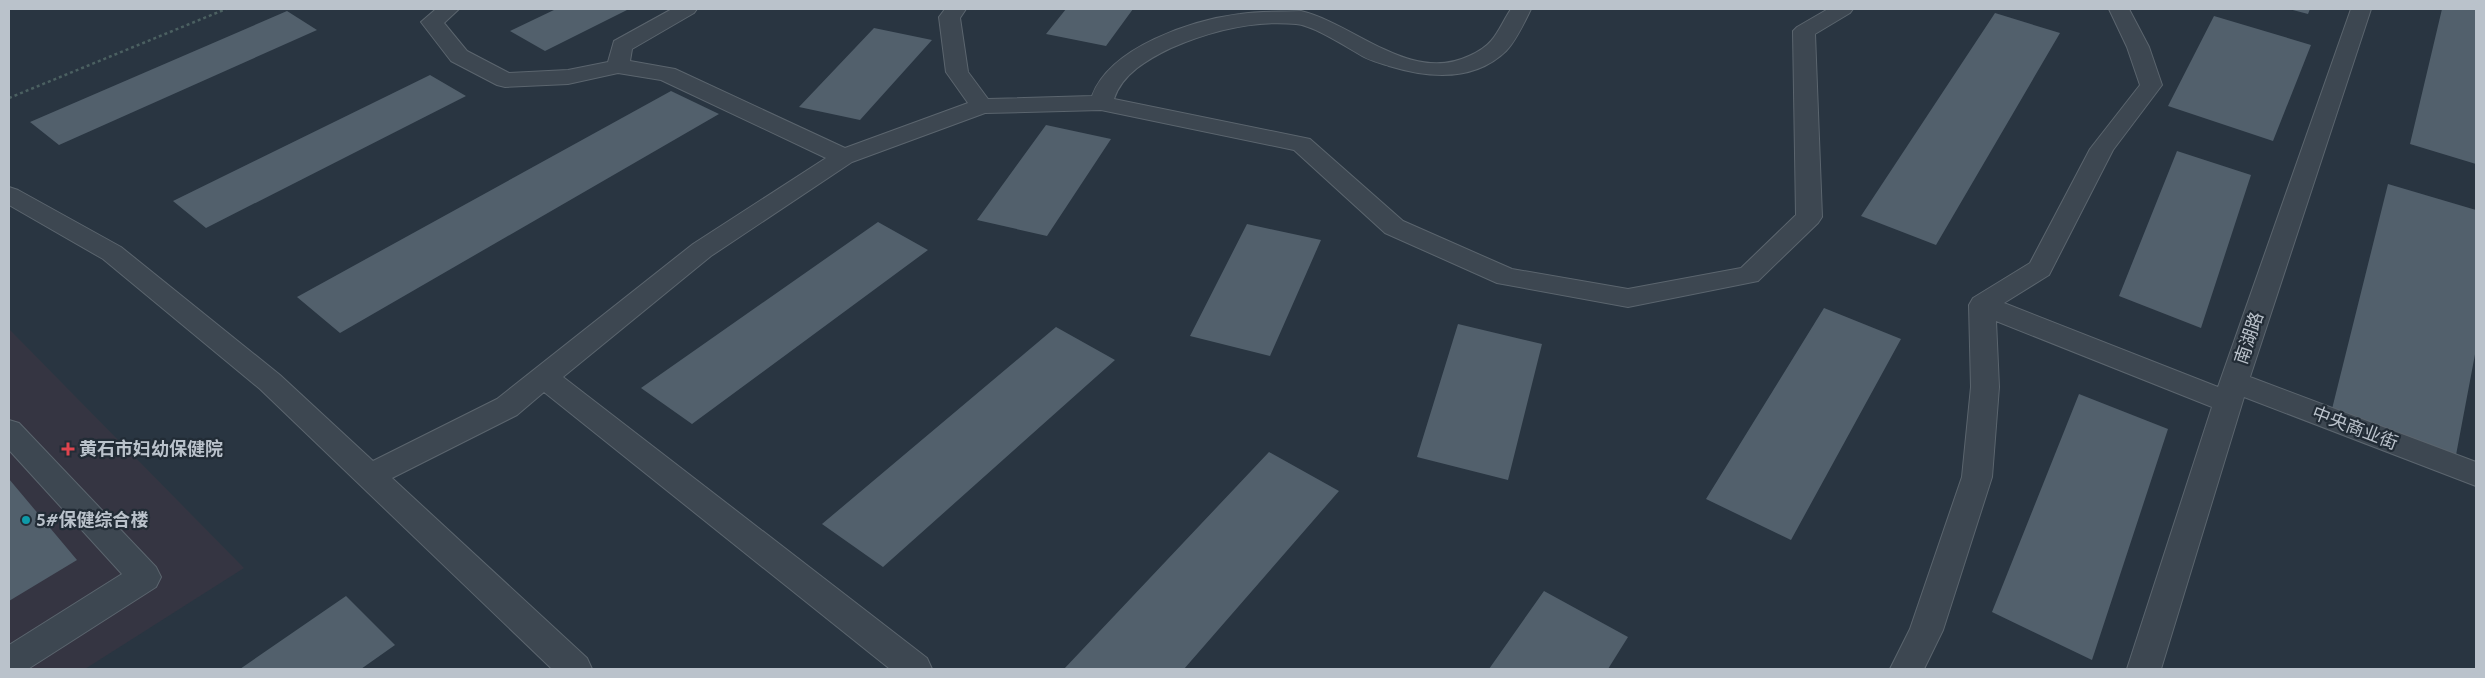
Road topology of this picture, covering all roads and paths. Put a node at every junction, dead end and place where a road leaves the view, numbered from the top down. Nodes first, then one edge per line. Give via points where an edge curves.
1 (226, 9) edge
2 (448, 9) edge
3 (688, 9) edge
4 (956, 9) edge
5 (1521, 9) edge
6 (1843, 9) edge
7 (2119, 9) edge
8 (2361, 9) edge
9 (618, 66) junction
10 (9, 98) edge
11 (1100, 103) junction
12 (982, 106) junction
13 (844, 158) junction
14 (9, 194) edge
15 (1982, 305) junction
16 (544, 377) junction
17 (2231, 392) junction
18 (9, 431) edge
19 (2476, 474) edge
20 (370, 476) junction
21 (9, 663) edge
22 (575, 669) edge
23 (915, 669) edge
24 (1907, 669) edge
25 (2144, 669) edge

1 - 10 path
2 - 9 street via 432,22 453,49 459,56 505,80 568,77
3 - 9 street via 622,46
4 - 12 street via 950,17 957,72
5 - 11 street via 1510,30 1493,50 1463,67 1437,70 1374,54 1301,17 1239,20 1188,33 1141,54 1108,83
6 - 11 street via 1804,31 1809,217 1749,274 1628,298 1506,277 1394,227 1302,144
7 - 15 street via 2138,47 2151,86 2102,149 2040,269
8 - 17 street, 南湖路
9 - 13 street via 667,74
11 - 12 street
12 - 13 street
13 - 16 street via 702,250
14 - 20 street via 112,253 270,382
15 - 17 street, 中央商业街
15 - 24 street via 1985,388 1977,477 1926,630
16 - 20 street via 507,407
16 - 23 street
17 - 19 street, 中央商业街
17 - 25 street, 南湖路
18 - 21 street via 145,577
20 - 22 street

